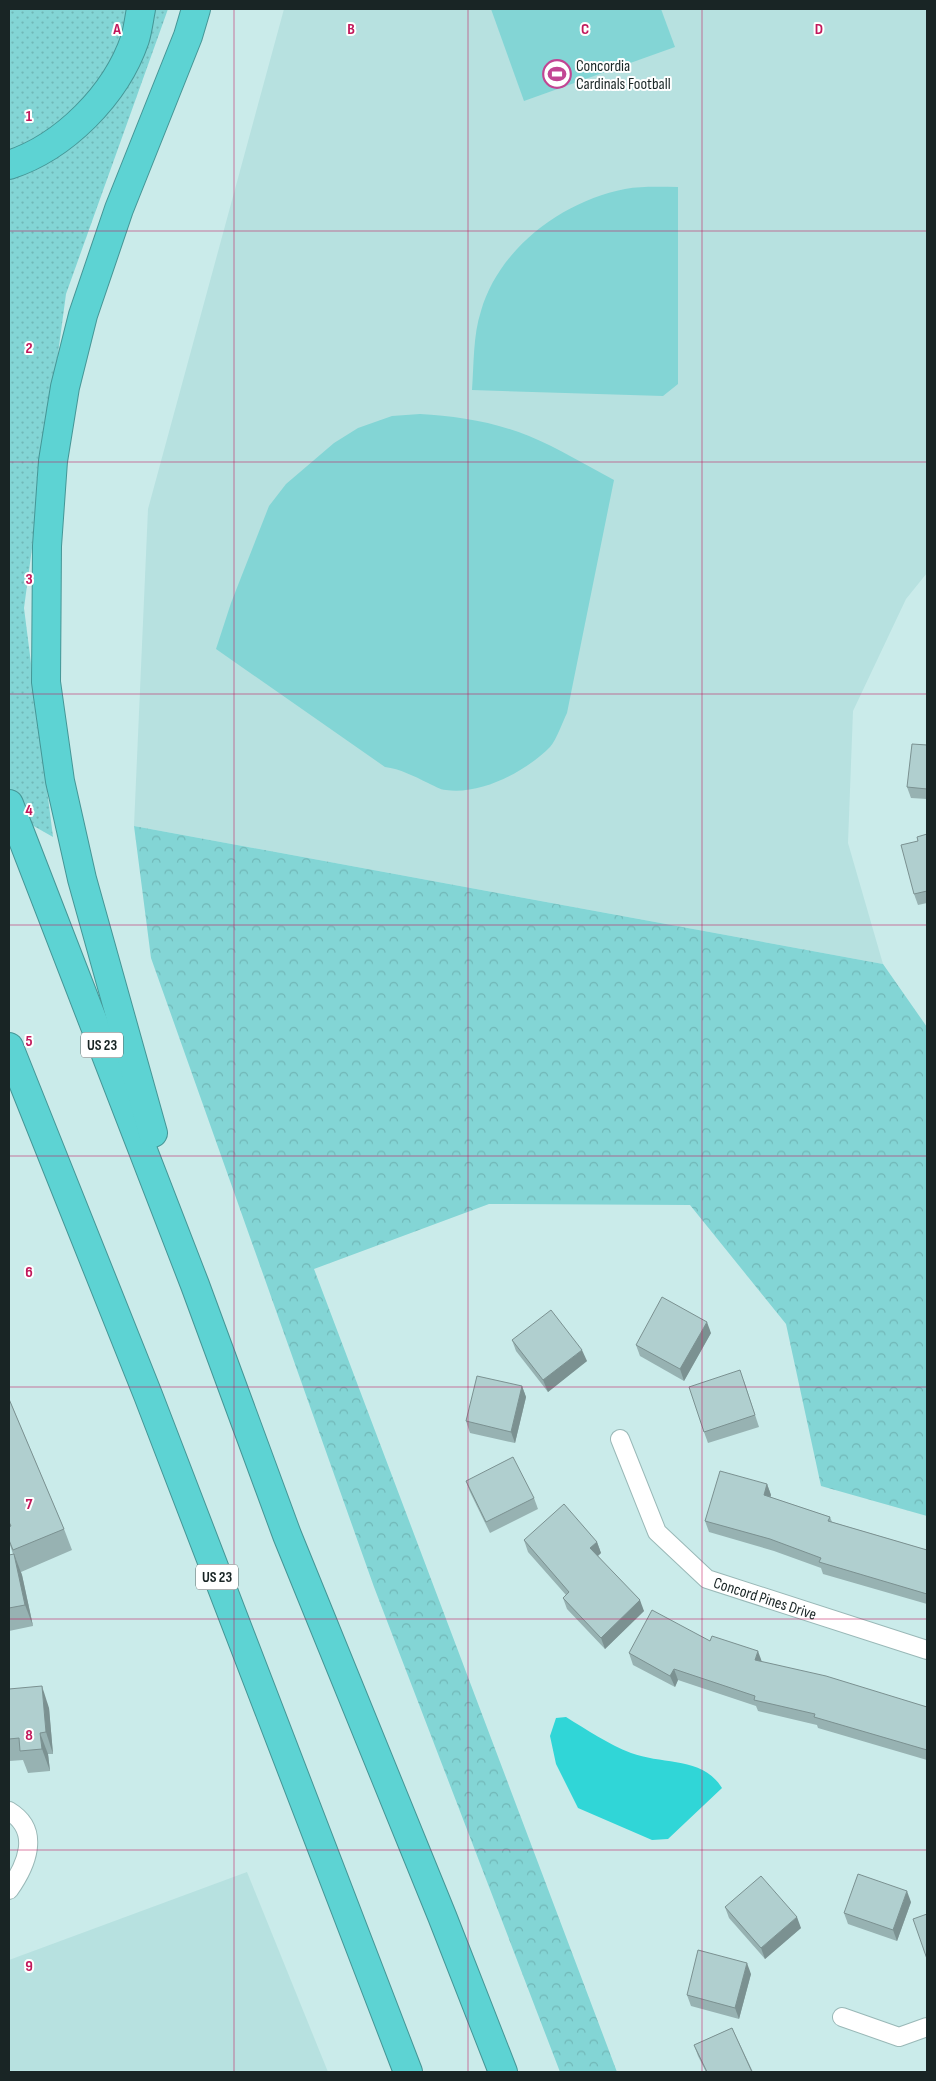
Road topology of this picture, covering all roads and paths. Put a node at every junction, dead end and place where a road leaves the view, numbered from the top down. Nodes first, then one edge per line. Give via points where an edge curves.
1 (141, 9) edge
2 (196, 9) edge
3 (9, 165) edge
4 (9, 804) edge
5 (9, 1047) edge
6 (9, 1056) edge
7 (23, 1084) junction
8 (195, 1285) junction
9 (620, 1439) dead end
10 (927, 1650) edge
11 (9, 1811) edge
12 (9, 1890) edge
13 (842, 2017) dead end
14 (927, 2027) edge
15 (408, 2072) edge
16 (502, 2072) edge

1 - 3 highway via 135,39 113,83 79,124 49,147
2 - 8 highway via 119,209 83,315 53,461 46,546 46,682 60,781 82,879
4 - 8 highway, US 23
5 - 7 highway, US 23
6 - 7 highway
7 - 15 highway, US 23 via 148,1395
8 - 16 highway, US 23 via 287,1535
9 - 10 street, Concord Pines Drive via 657,1532 707,1579
11 - 12 street via 25,1827 29,1847 22,1872
13 - 14 street via 899,2037

